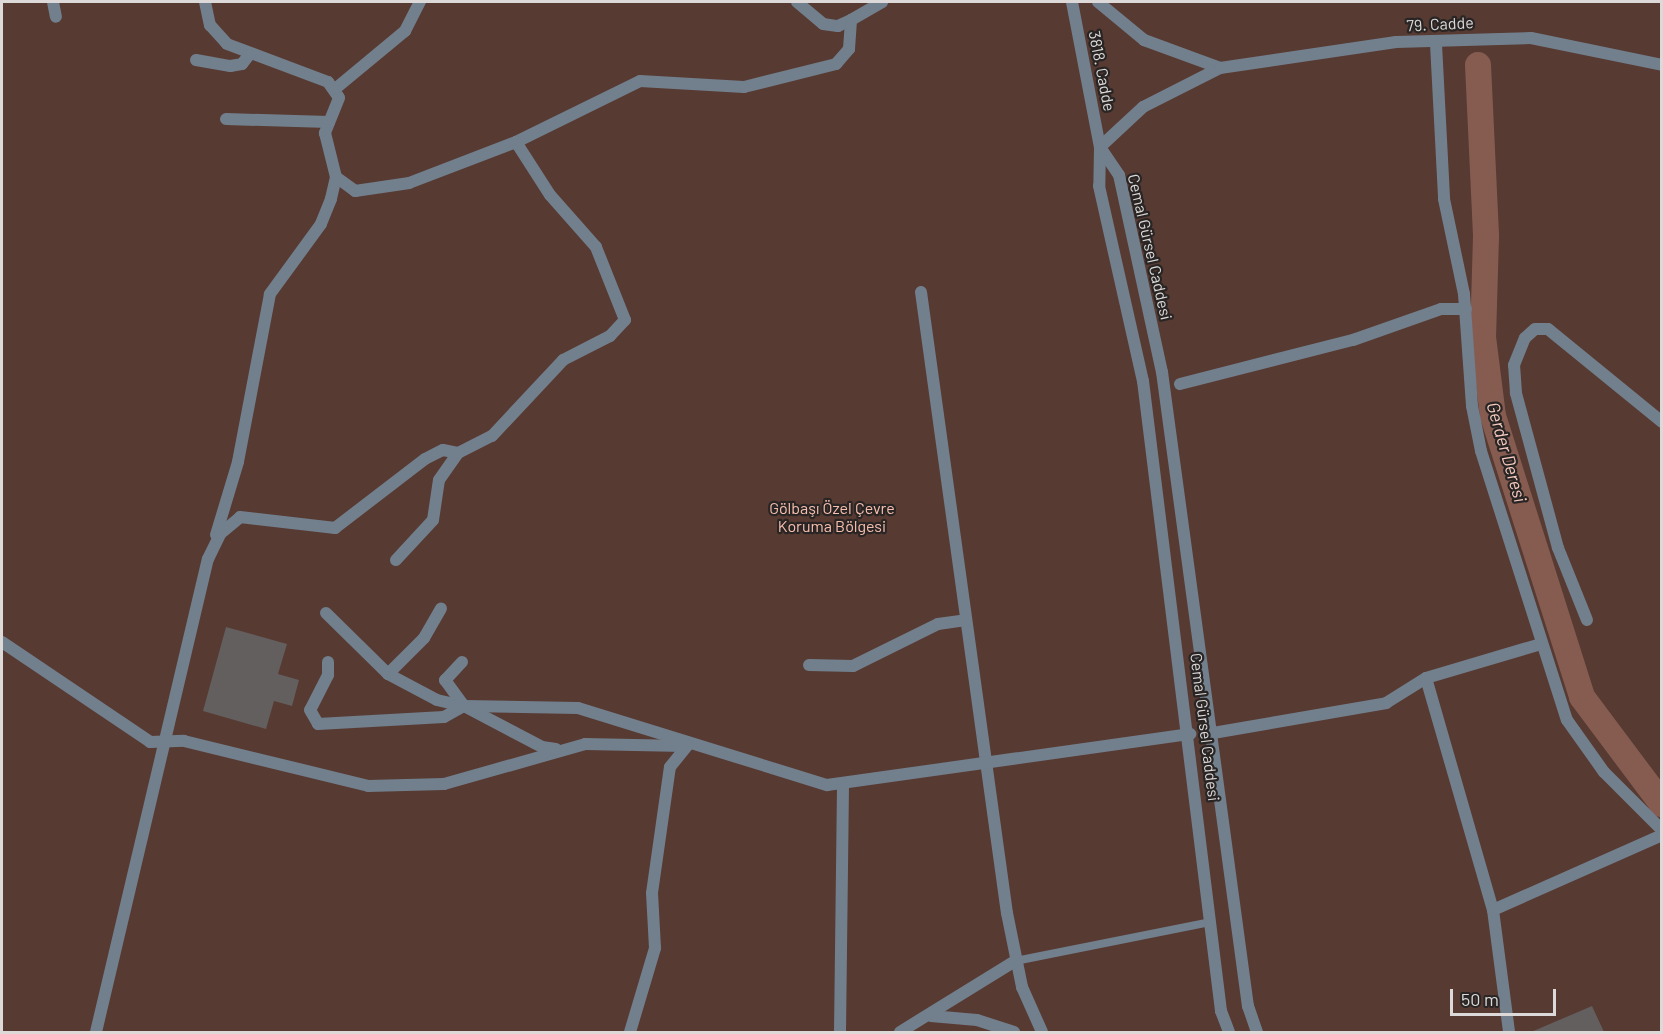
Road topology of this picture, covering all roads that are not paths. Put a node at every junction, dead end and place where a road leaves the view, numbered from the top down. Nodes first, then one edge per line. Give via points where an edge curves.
1 (53, 2) edge
2 (205, 2) edge
3 (420, 2) edge
4 (797, 2) edge
5 (882, 2) edge
6 (1072, 2) edge
7 (1098, 2) edge
8 (56, 17) dead end
9 (851, 20) junction
10 (1436, 44) junction
11 (249, 55) junction
12 (196, 60) dead end
13 (1662, 65) edge
14 (1220, 68) junction
15 (335, 89) junction
16 (226, 118) dead end
17 (329, 122) junction
18 (516, 142) junction
19 (1100, 147) junction
20 (336, 177) junction
21 (921, 292) dead end
22 (1466, 309) junction
23 (1180, 384) dead end
24 (1662, 422) edge
25 (458, 453) junction
26 (208, 559) junction
27 (396, 560) dead end
28 (441, 608) dead end
29 (326, 613) dead end
30 (966, 620) junction
31 (1587, 620) dead end
32 (2, 642) edge
33 (1541, 644) junction
34 (328, 662) dead end
35 (462, 662) dead end
36 (809, 665) dead end
37 (388, 674) junction
38 (1426, 678) junction
39 (464, 706) junction
40 (1214, 733) junction
41 (1190, 734) junction
42 (165, 742) junction
43 (687, 746) junction
44 (566, 748) junction
45 (985, 763) junction
46 (843, 783) junction
47 (1662, 830) edge
48 (1662, 835) edge
49 (1493, 910) junction
50 (1211, 922) junction
51 (1016, 961) junction
52 (929, 1017) junction
53 (96, 1032) edge
54 (630, 1032) edge
55 (840, 1032) edge
56 (900, 1032) edge
57 (1014, 1032) edge
58 (1042, 1032) edge
59 (1229, 1032) edge
60 (1257, 1032) edge
61 (1509, 1032) edge

1 - 8 street
2 - 11 street via 217,35
3 - 15 street via 405,32
4 - 9 street via 824,24 838,26
5 - 9 street
6 - 19 street, 3818. Cadde
7 - 14 street, 79. Cadde via 1144,40
9 - 18 street via 849,49 836,64 744,87 640,81
10 - 13 street, 79. Cadde via 1531,38
10 - 14 street, 79. Cadde via 1396,42
10 - 22 street via 1444,199
11 - 12 street via 242,64 230,66
11 - 15 street via 311,74
14 - 19 street, 79. Cadde via 1143,107
15 - 17 street via 339,98
16 - 17 street
17 - 20 street via 325,133
18 - 20 street via 390,188 355,191
18 - 25 street via 550,195 596,247 625,320 610,336 563,360 492,436
19 - 40 street, Cemal Gürsel Caddesi via 1119,175 1162,372
19 - 41 street, Cemal Gürsel Caddesi via 1099,186 1143,381
20 - 26 street via 321,224 270,294 238,462
21 - 30 street
22 - 23 street via 1441,309 1353,340
22 - 33 street via 1472,405 1481,451
24 - 31 street via 1548,329 1535,328 1525,338 1514,365 1515,393 1558,548
25 - 26 street via 442,450 425,459 392,490 335,528 240,517 220,534
25 - 27 street via 439,480 433,520
26 - 42 street
28 - 37 street via 424,638
29 - 37 street
30 - 36 street via 938,624 853,666
30 - 45 street
32 - 42 street via 133,732 150,741
33 - 38 street
33 - 47 street via 1558,702 1580,741
34 - 39 street via 328,675 310,710 318,724 444,717
35 - 39 street via 446,680
37 - 39 street via 411,689
38 - 40 street via 1386,703
38 - 49 street
39 - 43 street via 578,708
39 - 44 street via 542,747
40 - 60 street, Cemal Gürsel Caddesi via 1248,1006
41 - 45 street
41 - 50 street, Cemal Gürsel Caddesi
42 - 44 street via 184,741 392,789 444,784
42 - 53 street
43 - 44 street
43 - 46 street via 789,777
43 - 54 street via 670,767 652,894 655,948
45 - 46 street
45 - 51 street
46 - 55 street
48 - 49 street
49 - 61 street
50 - 51 lane
50 - 59 street, Cemal Gürsel Caddesi
51 - 52 street
51 - 58 street
52 - 56 street
52 - 57 street via 952,1015

